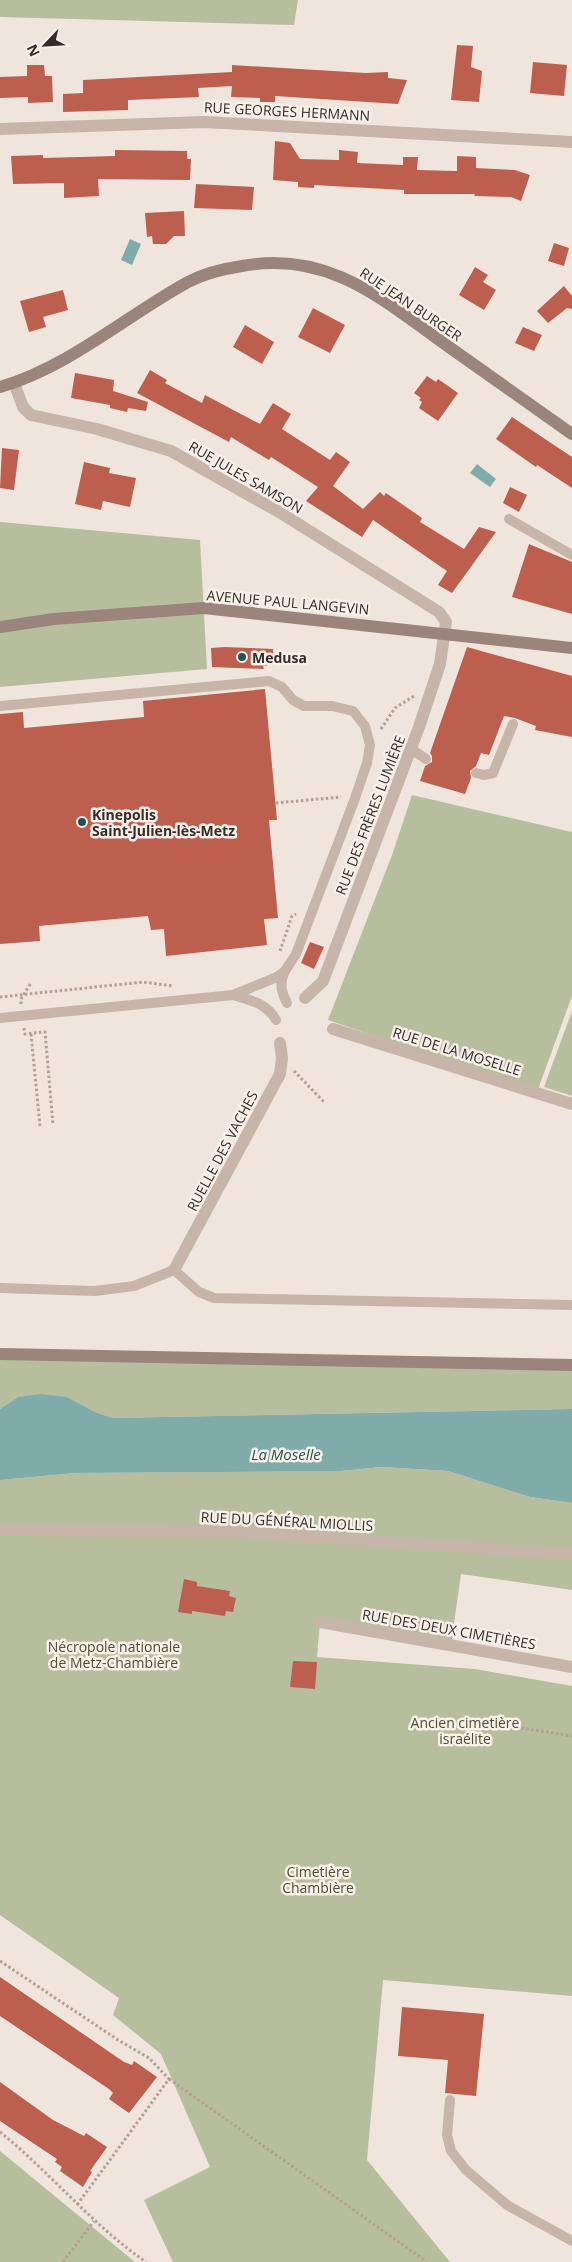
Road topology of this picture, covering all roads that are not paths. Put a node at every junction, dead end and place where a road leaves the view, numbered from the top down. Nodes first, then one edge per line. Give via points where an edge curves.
1 (0, 129) edge
2 (572, 142) edge
3 (14, 383) junction
4 (0, 387) edge
5 (572, 434) edge
6 (509, 519) dead end
7 (572, 555) edge
8 (0, 627) edge
9 (446, 634) junction
10 (572, 648) edge
11 (0, 706) edge
12 (513, 724) dead end
13 (411, 749) junction
14 (426, 759) dead end
15 (476, 773) dead end
16 (286, 971) junction
17 (233, 995) junction
18 (305, 998) dead end
19 (287, 1003) dead end
20 (0, 1018) edge
21 (276, 1020) dead end
22 (333, 1029) dead end
23 (280, 1043) dead end
24 (572, 1104) edge
25 (174, 1270) junction
26 (0, 1288) edge
27 (572, 1305) edge
28 (0, 1354) edge
29 (572, 1365) edge
30 (0, 1530) edge
31 (572, 1554) edge
32 (320, 1622) dead end
33 (572, 1667) edge
34 (450, 2100) dead end
35 (572, 2241) edge

1 - 2 street, RUE GEORGES HERMANN via 204,122
3 - 4 main road, RUE JEAN BURGER
3 - 5 main road, RUE JEAN BURGER via 82,348 205,274 258,263 293,263 316,267 352,281
3 - 9 street, RUE JULES SAMSON via 23,407 31,415 97,428 171,451 279,512 439,612 446,622
6 - 7 lane
8 - 9 main road, AVENUE PAUL LANGEVIN via 54,619 204,608
9 - 10 main road, AVENUE PAUL LANGEVIN
9 - 13 street, RUE DES FRÈRES LUMIÈRE
11 - 16 lane via 269,681 282,687 293,700 304,706 353,710 365,726 370,745 367,763 296,954
12 - 15 lane via 493,773
13 - 14 lane
13 - 18 street, RUE DES FRÈRES LUMIÈRE via 323,981
16 - 17 lane
16 - 19 lane via 281,980
17 - 20 lane
17 - 21 lane via 261,1004 272,1012
22 - 24 street, RUE DE LA MOSELLE
23 - 25 street, RUELLE DES VACHES via 280,1074
25 - 26 lane via 134,1286 96,1291
25 - 27 lane via 199,1292 214,1298
28 - 29 main road
30 - 31 street, RUE DU GÉNÉRAL MIOLLIS via 236,1532
32 - 33 street, RUE DES DEUX CIMETIÈRES
34 - 35 lane via 447,2135 451,2151 466,2170 507,2205

